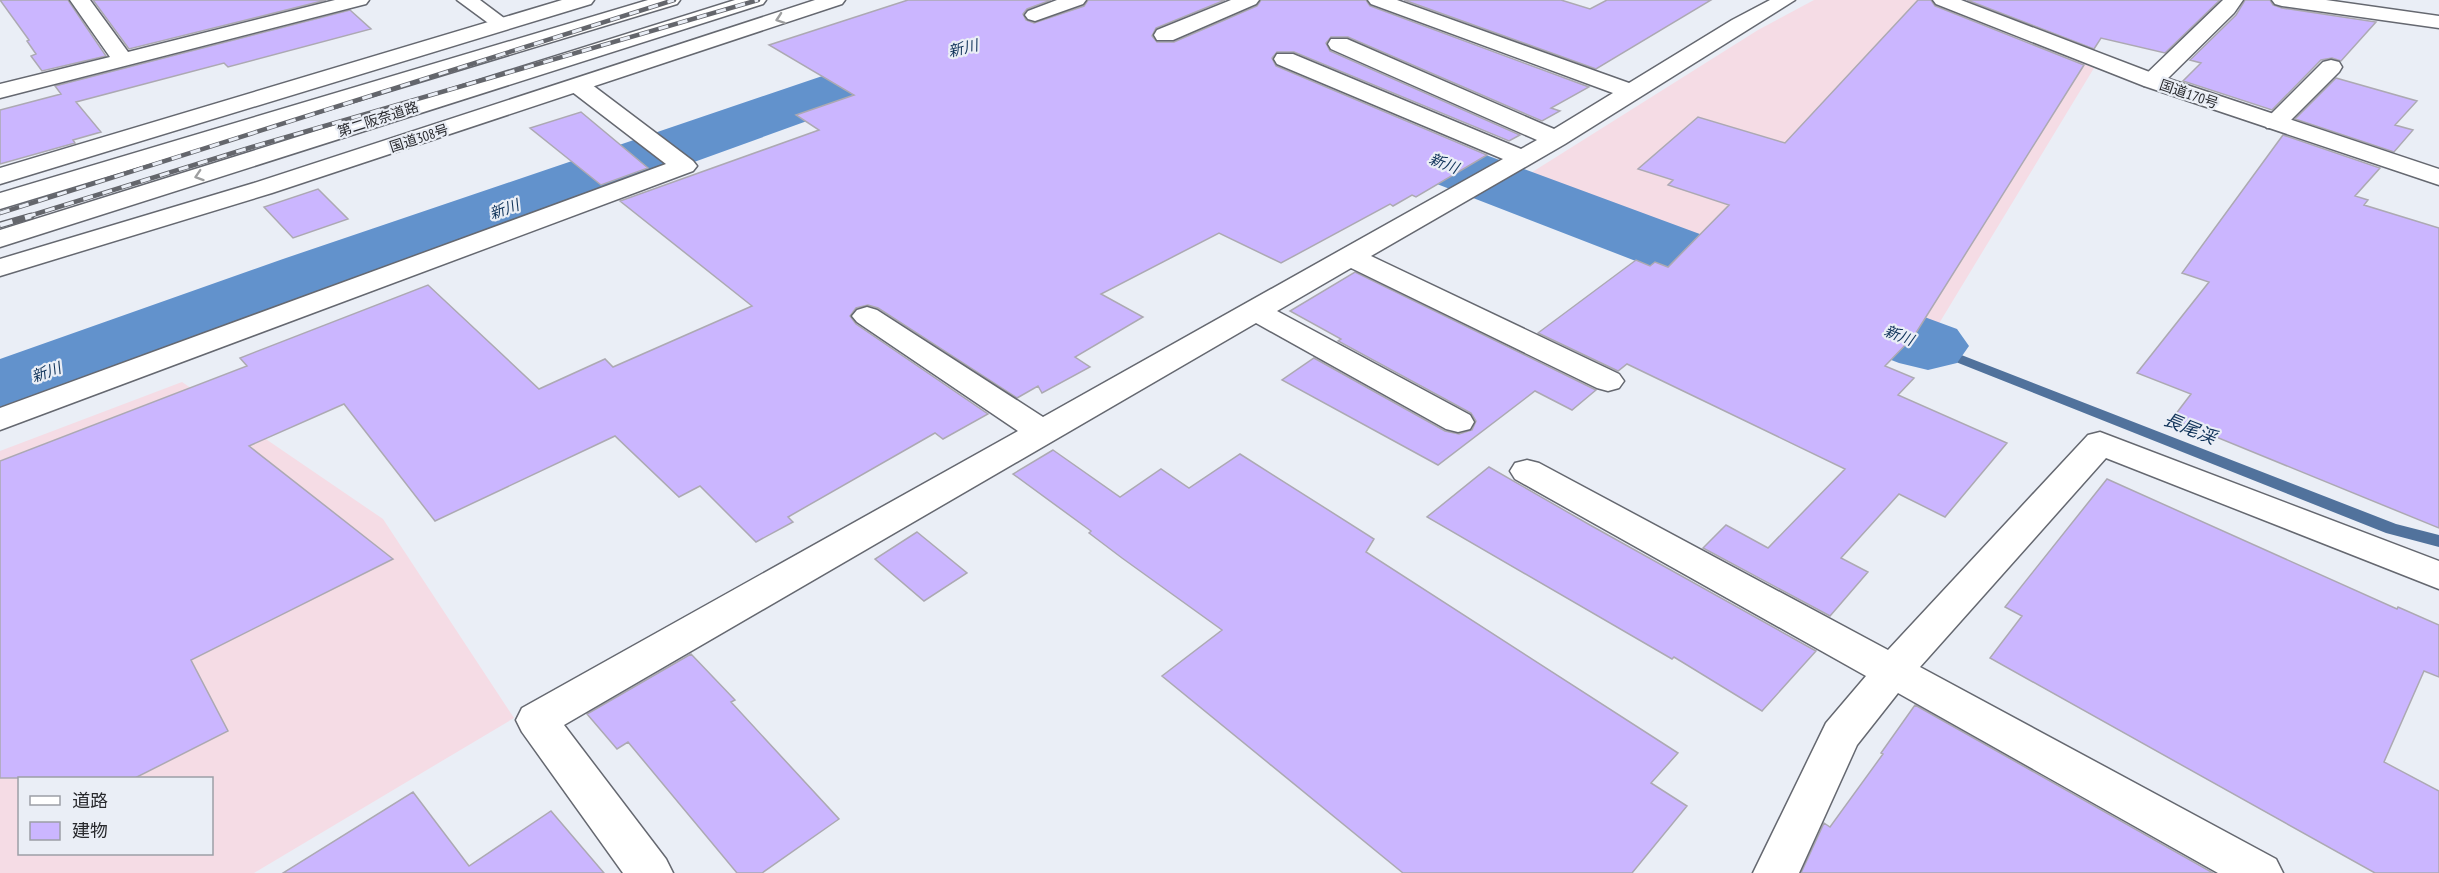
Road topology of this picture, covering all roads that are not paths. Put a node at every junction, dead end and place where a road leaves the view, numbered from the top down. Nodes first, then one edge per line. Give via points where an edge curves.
1 (80, 0) edge
2 (359, 0) edge
3 (467, 0) edge
4 (584, 0) edge
5 (636, 0) edge
6 (670, 0) edge
7 (756, 0) edge
8 (779, 0) edge
9 (835, 0) edge
10 (1076, 0) edge
11 (1249, 0) edge
12 (1378, 0) edge
13 (1785, 0) edge
14 (1943, 0) edge
15 (2233, 0) edge
16 (2282, 0) edge
17 (2347, 5) edge
18 (1035, 15) dead end
19 (2439, 22) edge
20 (502, 24) junction
21 (1165, 34) dead end
22 (1339, 44) dead end
23 (1285, 59) dead end
24 (123, 60) junction
25 (2331, 67) dead end
26 (2152, 81) junction
27 (579, 86) junction
28 (0, 91) edge
29 (1629, 91) junction
30 (2275, 123) junction
31 (1556, 139) junction
32 (1522, 158) junction
33 (0, 176) edge
34 (2439, 177) edge
35 (0, 185) edge
36 (0, 201) edge
37 (0, 239) edge
38 (1350, 256) junction
39 (0, 258) edge
40 (0, 268) edge
41 (1254, 311) junction
42 (867, 316) dead end
43 (1608, 381) dead end
44 (0, 420) edge
45 (1458, 422) dead end
46 (1043, 432) junction
47 (1527, 471) dead end
48 (2439, 576) edge
49 (1891, 672) junction
50 (650, 873) edge
51 (1776, 873) edge
52 (2260, 873) edge

1 - 24 main road
2 - 24 main road
3 - 20 main road
4 - 20 main road
5 - 35 main road
6 - 36 main road, 第二阪奈道路
7 -> 37 main road, 第二阪奈道路
8 - 39 main road via 611,60
9 -> 27 main road, 国道308号
10 - 18 main road
11 - 21 main road
12 - 29 main road
13 - 29 main road
14 - 26 main road, 国道170号
15 - 26 main road
16 - 17 main road
17 - 19 main road
20 - 33 main road
22 - 31 main road
23 - 32 main road
24 - 28 main road
25 - 30 main road
26 - 30 main road, 国道170号
27 - 40 main road, 国道308号
27 - 44 main road via 684,166
29 - 31 main road via 1602,113
30 - 34 main road, 国道170号
31 - 32 main road
32 - 38 main road
38 - 41 main road
38 - 43 main road
41 - 45 main road
41 - 46 main road
42 - 46 main road
46 - 50 main road via 537,720
47 - 49 main road
48 - 49 main road via 2100,443
49 - 51 main road via 1841,735
49 - 52 main road

